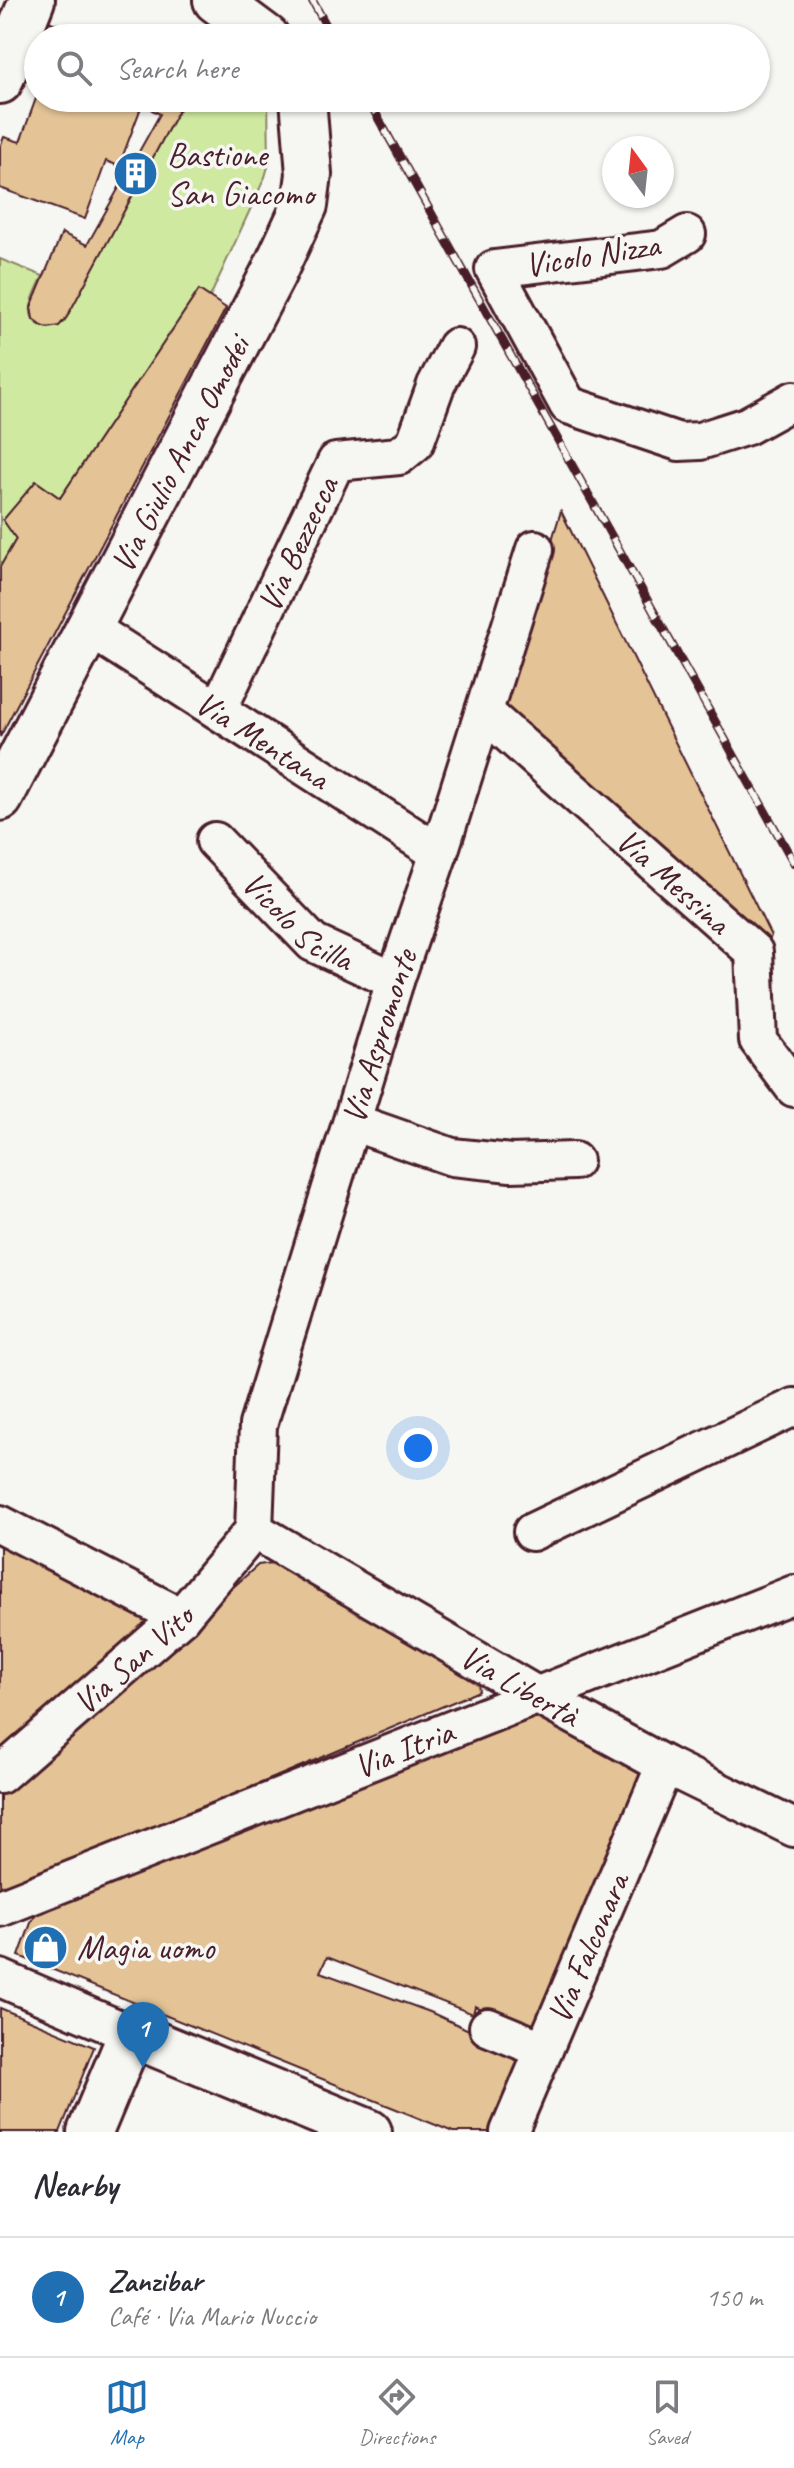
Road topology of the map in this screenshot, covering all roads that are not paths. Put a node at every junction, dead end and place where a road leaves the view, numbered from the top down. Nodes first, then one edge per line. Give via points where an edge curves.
1 (32, 0) edge
2 (216, 0) edge
3 (248, 24) edge
4 (0, 81) edge
5 (304, 112) edge
6 (687, 234) dead end
7 (456, 347) dead end
8 (794, 400) edge
9 (535, 549) dead end
10 (88, 627) junction
11 (218, 710) junction
12 (484, 712) junction
13 (0, 798) edge
14 (215, 841) dead end
15 (439, 853) junction
16 (395, 981) junction
17 (794, 1088) edge
18 (352, 1122) junction
19 (574, 1161) dead end
20 (794, 1407) edge
21 (0, 1524) edge
22 (254, 1530) junction
23 (532, 1532) dead end
24 (794, 1594) edge
25 (181, 1617) junction
26 (538, 1696) junction
27 (665, 1765) junction
28 (0, 1775) edge
29 (794, 1828) edge
30 (7, 1905) edge
31 (0, 1978) edge
32 (488, 2027) dead end
33 (131, 2034) junction
34 (544, 2050) junction
35 (90, 2132) edge
36 (369, 2132) edge
37 (509, 2132) edge

1 - 4 main road
2 - 3 main road
5 - 10 main road, Via Giulio Anca Omodei via 309,174 305,205
6 - 8 street, Vicolo Nizza via 662,249 494,269 568,405 679,442 747,426
7 - 11 street, Via Bezzecca via 415,443 399,456 336,462
9 - 12 street, Via Aspromonte
10 - 11 street, Via Mentana
10 - 13 main road, Via Giulio Anca Omodei
11 - 15 street, Via Mentana
12 - 15 street, Via Aspromonte
12 - 17 street, Via Messina via 754,952 758,1040
14 - 16 street, Vicolo Scilla via 313,943
15 - 16 street, Via Aspromonte
16 - 18 street, Via Aspromonte
18 - 19 street via 452,1157 511,1163
18 - 22 street, Via Aspromonte via 258,1425
20 - 23 street
21 - 25 street
22 - 25 street, Via San Vito
22 - 26 street, Via Libertà
24 - 26 street, Via Itria
25 - 28 street, Via San Vito
26 - 27 street, Via Libertà
26 - 30 street, Via Itria
27 - 29 street, Via Libertà
27 - 34 street, Via Falconara
31 - 33 street
32 - 34 street
33 - 35 main road
33 - 36 main road
34 - 37 street, Via Falconara

